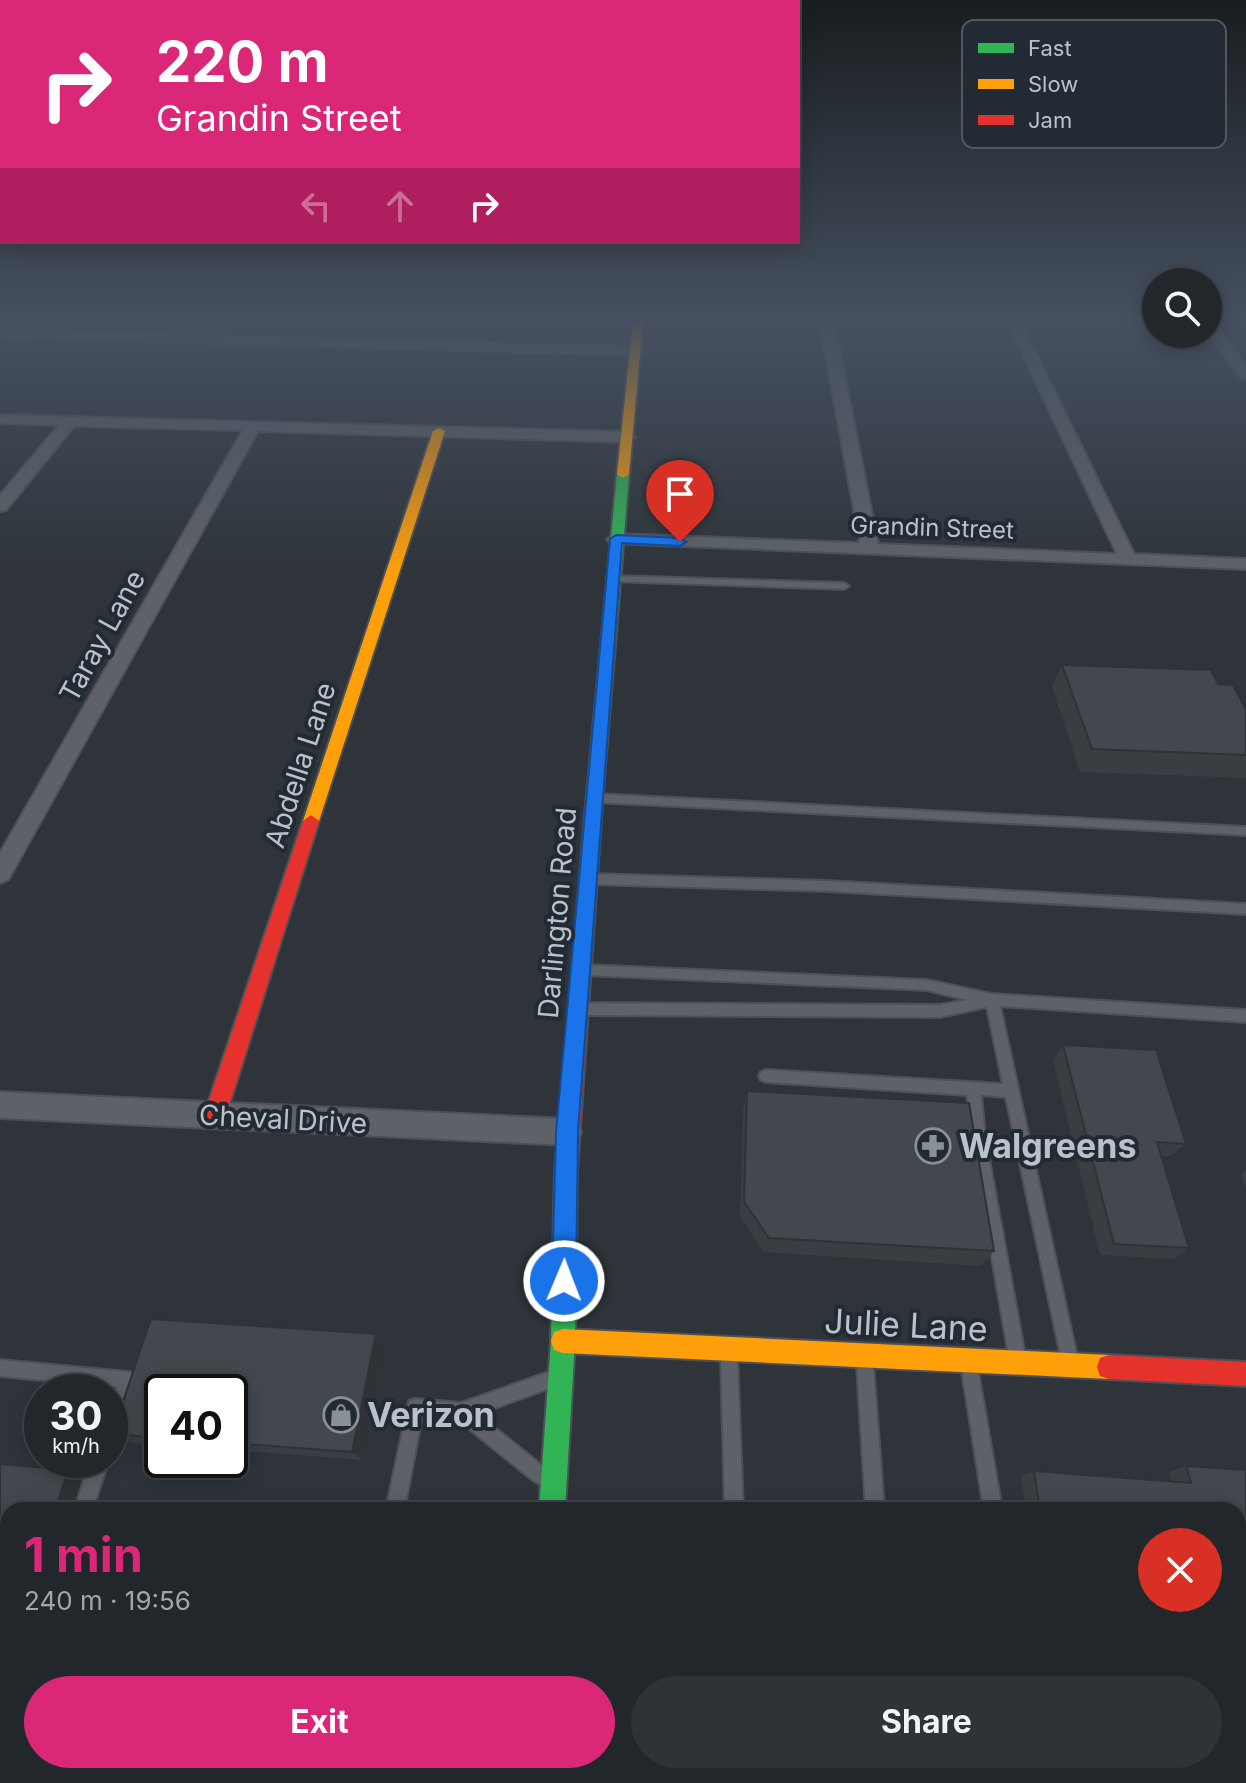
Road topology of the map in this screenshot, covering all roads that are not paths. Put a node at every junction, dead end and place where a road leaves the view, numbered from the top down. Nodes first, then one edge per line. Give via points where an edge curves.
1 (630, 406) edge
2 (843, 406) edge
3 (1055, 406) edge
4 (0, 419) edge
5 (70, 421) junction
6 (253, 426) junction
7 (439, 431) junction
8 (627, 437) junction
9 (0, 506) edge
10 (616, 539) junction
11 (870, 549) junction
12 (1128, 559) junction
13 (1246, 564) edge
14 (613, 579) junction
15 (844, 586) dead end
16 (595, 798) junction
17 (1246, 831) edge
18 (0, 874) edge
19 (588, 879) junction
20 (1246, 909) edge
21 (580, 970) junction
22 (992, 1000) junction
23 (576, 1008) junction
24 (1246, 1016) edge
25 (766, 1076) dead end
26 (973, 1088) junction
27 (1012, 1091) junction
28 (0, 1105) edge
29 (215, 1115) junction
30 (567, 1132) junction
31 (563, 1341) junction
32 (728, 1349) junction
33 (865, 1355) junction
34 (969, 1360) junction
35 (1018, 1363) junction
36 (1071, 1365) junction
37 (0, 1368) edge
38 (64, 1374) edge
39 (1246, 1374) edge
40 (560, 1376) junction
41 (461, 1412) junction
42 (94, 1478) edge
43 (553, 1488) junction
44 (86, 1502) edge
45 (397, 1502) edge
46 (552, 1502) edge
47 (734, 1502) edge
48 (874, 1502) edge
49 (992, 1502) edge

1 - 8 main road, Darlington Road
2 - 11 street
3 - 12 street
4 - 5 street
5 - 6 street
5 - 9 street
6 - 7 street
6 - 18 street, Taray Lane
7 - 8 street
7 - 29 main road, Abdella Lane
8 - 10 main road, Darlington Road
10 - 11 street, Grandin Street
10 - 14 main road, Darlington Road
11 - 12 street, Grandin Street
12 - 13 street, Grandin Street
14 - 15 lane
14 - 16 main road, Darlington Road
16 - 17 lane
16 - 19 main road, Darlington Road
19 - 20 lane
19 - 21 main road, Darlington Road
21 - 22 lane via 927,985
21 - 23 main road, Darlington Road
22 - 23 lane via 940,1011
22 - 24 lane
22 - 27 lane
23 - 30 main road, Darlington Road
25 - 26 lane
26 - 27 lane
26 - 35 lane
27 - 36 lane
28 - 29 street, Cheval Drive
29 - 30 street, Cheval Drive
30 - 31 main road, Darlington Road
31 - 32 main road, Julie Lane
31 - 40 main road, Darlington Road
32 - 33 main road, Julie Lane
32 - 47 lane
33 - 34 main road, Julie Lane
33 - 48 lane
34 - 35 main road, Julie Lane
34 - 49 lane
35 - 36 main road, Julie Lane
36 - 39 main road, Julie Lane
37 - 38 lane
40 - 41 lane
40 - 43 main road, Darlington Road
41 - 43 lane
41 - 45 lane via 415,1407
42 - 44 lane
43 - 46 main road, Darlington Road

